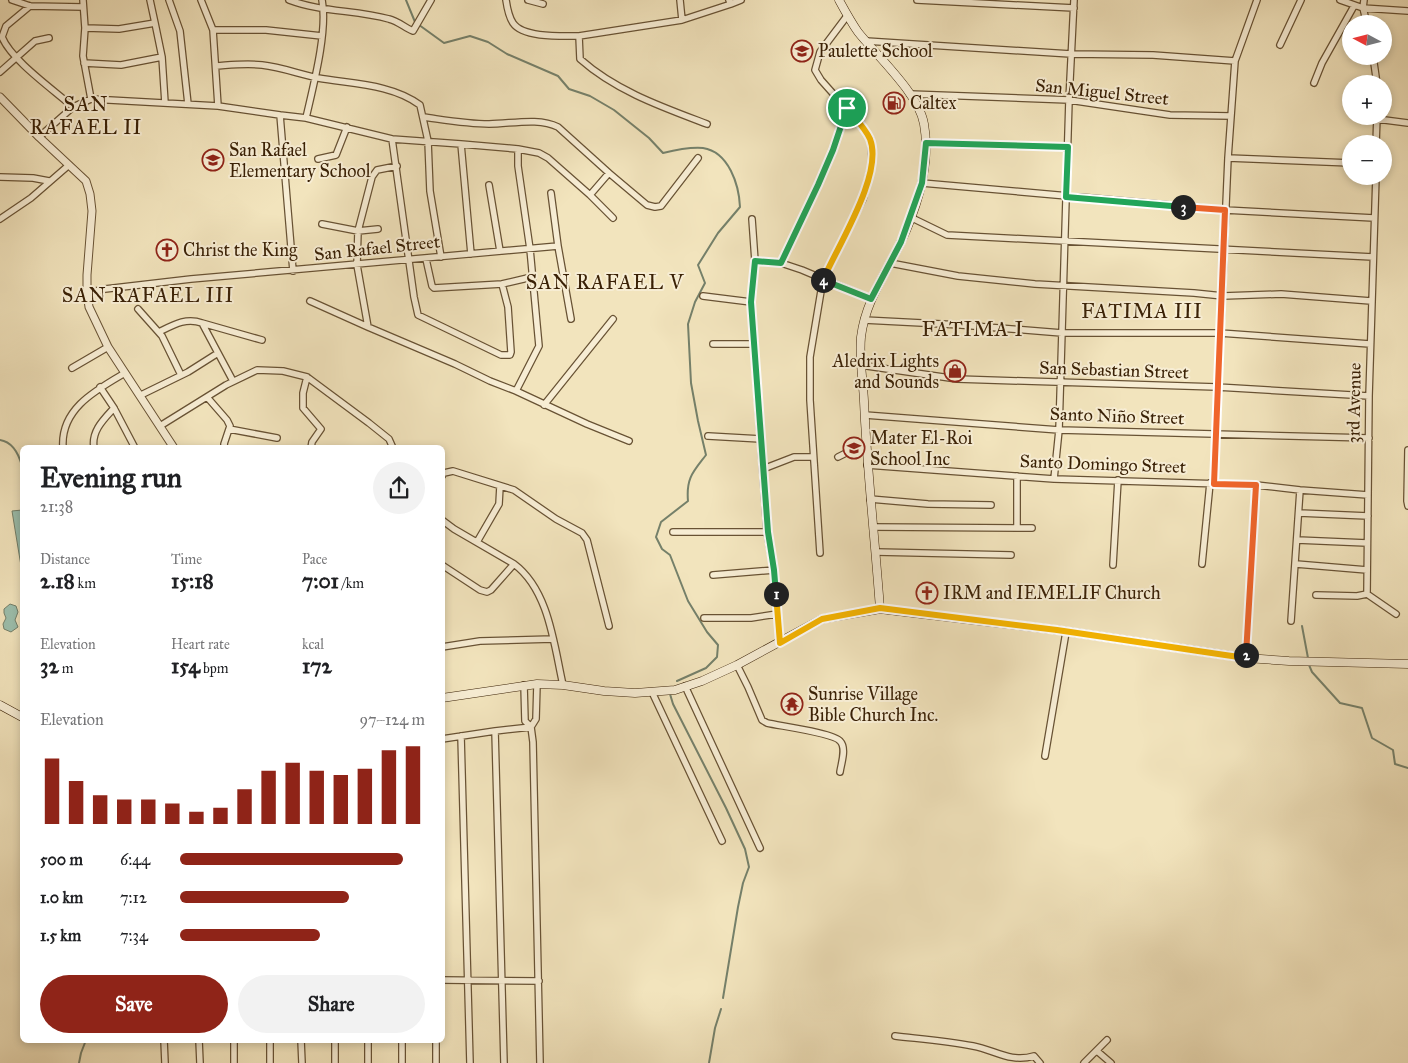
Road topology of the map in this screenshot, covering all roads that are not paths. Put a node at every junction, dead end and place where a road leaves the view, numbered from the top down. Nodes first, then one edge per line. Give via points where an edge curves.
1 (12, 0) edge
2 (83, 0) edge
3 (150, 0) edge
4 (169, 0) edge
5 (200, 0) edge
6 (290, 0) edge
7 (322, 0) edge
8 (431, 0) edge
9 (506, 0) edge
10 (528, 0) edge
11 (680, 0) edge
12 (741, 0) edge
13 (839, 0) edge
14 (917, 0) edge
15 (1074, 0) edge
16 (1257, 0) edge
17 (1301, 0) edge
18 (1340, 0) edge
19 (1364, 0) edge
20 (730, 2) edge
21 (543, 4) dead end
22 (30, 6) junction
23 (1354, 6) junction
24 (83, 7) junction
25 (323, 8) junction
26 (1074, 8) junction
27 (1363, 8) junction
28 (1408, 11) edge
29 (1364, 15) edge
30 (847, 16) junction
31 (682, 20) junction
32 (155, 23) junction
33 (85, 28) junction
34 (213, 30) junction
35 (322, 36) junction
36 (579, 36) junction
37 (49, 38) dead end
38 (866, 41) junction
39 (1280, 46) dead end
40 (1071, 54) junction
41 (162, 57) junction
42 (17, 58) junction
43 (1235, 61) junction
44 (84, 63) junction
45 (216, 66) junction
46 (0, 72) edge
47 (315, 77) junction
48 (1314, 83) dead end
49 (910, 94) junction
50 (0, 97) edge
51 (91, 99) junction
52 (1069, 100) junction
53 (165, 103) junction
54 (188, 104) junction
55 (218, 106) junction
56 (73, 107) junction
57 (847, 108) junction
58 (280, 115) junction
59 (1231, 116) junction
60 (423, 117) junction
61 (306, 118) junction
62 (1392, 120) edge
63 (1408, 123) edge
64 (707, 124) dead end
65 (347, 127) junction
66 (39, 137) junction
67 (392, 139) junction
68 (428, 141) junction
69 (926, 143) junction
70 (461, 144) junction
71 (1068, 147) junction
72 (518, 149) junction
73 (698, 158) dead end
74 (1228, 158) junction
75 (318, 159) dead end
76 (1342, 163) edge
77 (70, 165) junction
78 (396, 166) junction
79 (609, 173) junction
80 (0, 178) edge
81 (50, 181) junction
82 (922, 183) junction
83 (489, 185) dead end
84 (1376, 185) edge
85 (551, 193) dead end
86 (590, 195) junction
87 (1066, 197) junction
88 (1225, 210) junction
89 (910, 217) junction
90 (613, 218) dead end
91 (1374, 218) junction
92 (0, 219) edge
93 (752, 219) dead end
94 (322, 224) dead end
95 (378, 229) dead end
96 (358, 231) junction
97 (1065, 241) junction
98 (558, 246) junction
99 (530, 249) junction
100 (1225, 249) junction
101 (500, 251) junction
102 (471, 254) junction
103 (441, 257) junction
104 (1373, 257) junction
105 (426, 259) junction
106 (409, 261) junction
107 (755, 261) junction
108 (781, 263) junction
109 (890, 263) junction
110 (357, 265) junction
111 (293, 271) junction
112 (532, 277) junction
113 (822, 280) junction
114 (502, 284) junction
115 (1064, 286) junction
116 (86, 294) junction
117 (702, 296) dead end
118 (1223, 296) junction
119 (871, 299) junction
120 (310, 301) dead end
121 (1371, 301) junction
122 (751, 302) junction
123 (138, 309) dead end
124 (570, 319) dead end
125 (613, 319) dead end
126 (864, 320) junction
127 (202, 323) junction
128 (368, 327) junction
129 (159, 332) junction
130 (1062, 333) junction
131 (1220, 333) junction
132 (262, 340) dead end
133 (713, 344) dead end
134 (755, 344) junction
135 (1370, 344) junction
136 (108, 348) junction
137 (218, 353) junction
138 (860, 365) junction
139 (72, 368) dead end
140 (125, 373) junction
141 (181, 375) junction
142 (307, 377) junction
143 (233, 381) junction
144 (1060, 384) junction
145 (100, 387) junction
146 (1217, 387) junction
147 (516, 391) junction
148 (141, 396) junction
149 (1369, 396) junction
150 (207, 397) junction
151 (544, 405) junction
152 (114, 408) junction
153 (864, 415) junction
154 (160, 426) junction
155 (229, 429) junction
156 (1059, 430) junction
157 (1216, 434) junction
158 (708, 436) dead end
159 (277, 438) dead end
160 (760, 438) junction
161 (1369, 438) junction
162 (629, 442) dead end
163 (866, 443) junction
164 (63, 445) edge
165 (94, 445) edge
166 (133, 445) edge
167 (172, 445) edge
168 (224, 445) edge
169 (312, 445) edge
170 (392, 445) edge
171 (1408, 450) edge
172 (813, 457) junction
173 (838, 457) dead end
174 (867, 465) junction
175 (762, 469) junction
176 (445, 473) edge
177 (1017, 476) junction
178 (1054, 479) junction
179 (1118, 480) junction
180 (1212, 484) junction
181 (1256, 485) junction
182 (500, 486) junction
183 (1300, 490) junction
184 (1368, 495) junction
185 (870, 499) junction
186 (991, 505) dead end
187 (1408, 506) edge
188 (1299, 513) junction
189 (1368, 516) junction
190 (445, 522) edge
191 (874, 527) junction
192 (1017, 528) junction
193 (1032, 528) dead end
194 (673, 532) dead end
195 (768, 532) junction
196 (1298, 540) junction
197 (477, 542) junction
198 (1367, 543) junction
199 (876, 552) junction
200 (820, 553) dead end
201 (1011, 555) dead end
202 (514, 564) junction
203 (1202, 564) dead end
204 (1296, 564) junction
205 (1113, 565) dead end
206 (445, 567) edge
207 (774, 570) junction
208 (1367, 570) junction
209 (713, 575) dead end
210 (1316, 594) dead end
211 (1367, 594) junction
212 (880, 608) junction
213 (777, 614) junction
214 (1396, 614) dead end
215 (704, 618) dead end
216 (1291, 621) dead end
217 (609, 626) dead end
218 (1066, 632) junction
219 (553, 639) junction
220 (780, 643) junction
221 (445, 647) edge
222 (1246, 658) junction
223 (1408, 664) edge
224 (737, 665) junction
225 (536, 684) junction
226 (524, 685) junction
227 (563, 685) junction
228 (685, 686) junction
229 (652, 692) junction
230 (445, 698) edge
231 (0, 705) edge
232 (20, 716) edge
233 (531, 727) junction
234 (495, 731) junction
235 (461, 736) junction
236 (445, 739) edge
237 (1045, 756) dead end
238 (840, 772) dead end
239 (722, 841) dead end
240 (760, 848) dead end
241 (445, 980) edge
242 (468, 980) junction
243 (502, 980) junction
244 (539, 981) junction
245 (895, 1036) dead end
246 (1107, 1040) dead end
247 (164, 1043) edge
248 (199, 1043) edge
249 (234, 1043) edge
250 (270, 1043) edge
251 (301, 1043) edge
252 (335, 1043) edge
253 (368, 1043) edge
254 (402, 1043) edge
255 (436, 1043) edge
256 (1097, 1051) junction
257 (165, 1063) edge
258 (200, 1063) edge
259 (234, 1063) edge
260 (270, 1063) edge
261 (302, 1063) edge
262 (335, 1063) edge
263 (368, 1063) edge
264 (402, 1063) edge
265 (436, 1063) edge
266 (470, 1063) edge
267 (504, 1063) edge
268 (540, 1063) edge
269 (1040, 1063) edge
270 (1084, 1063) edge
271 (1110, 1063) edge

1 - 22 street
2 - 24 street
3 - 32 street
4 - 54 street via 180,31
5 - 34 street
6 - 25 street
7 - 25 street
8 - 25 street via 413,31 390,19
9 - 36 street via 513,24 525,32
10 - 21 street
11 - 31 street
12 - 20 street
13 - 30 main road
14 - 26 street
15 - 26 street
16 - 43 street
17 - 39 street
18 - 23 street
19 - 27 street
20 - 31 street
22 - 24 street
22 - 42 street via 3,32 5,44
23 - 27 street
23 - 48 street
24 - 33 street
25 - 35 street
26 - 40 street
27 - 28 street
27 - 29 street
30 - 38 main road
30 - 57 street via 820,52 815,70
31 - 36 street
32 - 33 street via 119,29
32 - 41 street
33 - 44 street
34 - 35 street via 266,30
34 - 45 street
35 - 47 street
36 - 64 street via 580,59 597,73 658,105
37 - 42 street via 35,41
38 - 40 street
38 - 49 main road
40 - 43 street
40 - 52 street
41 - 44 street via 122,64
41 - 53 street
42 - 46 street
42 - 56 street
43 - 59 street
44 - 51 street
45 - 47 street via 263,65
45 - 55 street
47 - 60 street via 378,88 409,98 420,106
47 - 61 street
49 - 52 street, San Miguel Street
49 - 69 main road via 924,121
50 - 66 street
51 - 53 street
51 - 56 street
52 - 59 street, San Miguel Street via 1170,115
52 - 71 street
53 - 54 street
54 - 55 street
55 - 58 street
56 - 66 street
57 - 108 street via 833,150
57 - 113 street via 871,140 872,163 863,199
58 - 61 street
58 - 111 street
59 - 74 street
60 - 68 street
60 - 79 street via 488,124 553,124
61 - 65 street
62 - 63 street
65 - 67 street
65 - 75 street via 336,155
66 - 77 street
67 - 68 street
67 - 78 street
68 - 70 street
68 - 103 street via 430,191
69 - 71 street
69 - 82 main road
70 - 72 street
70 - 102 street
71 - 87 street
72 - 86 street via 548,158
72 - 99 street
73 - 79 street via 661,206 647,205
74 - 76 street
74 - 88 street
77 - 81 street
77 - 116 street via 86,181 90,194 92,227
78 - 96 street via 377,170 372,177
78 - 106 street
79 - 86 street
80 - 81 street
81 - 92 street
82 - 87 street
82 - 89 main road
83 - 101 street
84 - 91 street, 3rd Avenue
85 - 98 street
86 - 90 street
87 - 88 street
87 - 97 street
88 - 91 street
88 - 100 street
89 - 97 street via 947,235
89 - 109 main road
91 - 104 street, 3rd Avenue
93 - 107 street
94 - 96 street
95 - 96 street
96 - 110 street
97 - 100 street
97 - 115 street
98 - 99 street, San Rafael Street
98 - 124 street
99 - 101 street, San Rafael Street
99 - 112 street
100 - 104 street
100 - 118 street
101 - 102 street, San Rafael Street
102 - 103 street, San Rafael Street
103 - 105 street, San Rafael Street
104 - 121 street, 3rd Avenue
105 - 106 street, San Rafael Street
105 - 114 street via 434,288
106 - 110 street, San Rafael Street
106 - 114 street via 418,315 501,355 510,355 508,307
107 - 108 street
107 - 122 street
108 - 113 street
109 - 115 street via 958,276
109 - 119 main road
110 - 111 street, San Rafael Street
110 - 128 street
111 - 116 street, San Rafael Street via 191,279
112 - 114 street
112 - 147 street via 539,346
113 - 119 street
113 - 172 street via 810,357
115 - 118 street
115 - 130 street
116 - 136 street
117 - 122 street
118 - 121 street via 1281,294
118 - 131 street
119 - 126 main road
120 - 128 street
121 - 135 street, 3rd Avenue
122 - 134 street
123 - 129 street
125 - 151 street
126 - 130 street
126 - 138 main road
127 - 129 street via 183,322
127 - 132 street
127 - 137 street
128 - 147 street
129 - 141 street
130 - 131 street
130 - 144 street
131 - 135 street
131 - 146 street
133 - 134 street
134 - 160 street
135 - 149 street, 3rd Avenue
136 - 139 street
136 - 140 street
137 - 141 street
137 - 143 street
138 - 144 street, San Sebastian Street via 957,379
138 - 153 main road
140 - 145 street
140 - 148 street
141 - 148 street
142 - 143 street via 283,371 257,370
142 - 169 street via 303,408 321,429
142 - 170 street via 369,423
143 - 150 street
144 - 146 street, San Sebastian Street
144 - 156 street
145 - 152 street
145 - 164 street via 77,406 66,423
146 - 149 street, San Sebastian Street
146 - 157 street
147 - 151 street
148 - 154 street
149 - 161 street, 3rd Avenue
150 - 154 street
150 - 155 street via 227,420
151 - 162 street
152 - 165 street via 96,431
152 - 166 street
153 - 156 street, Santo Niño Street
153 - 163 main road
154 - 167 street
155 - 159 street
155 - 168 street
156 - 157 street, Santo Niño Street
156 - 178 street
157 - 161 street, Santo Niño Street
157 - 180 street
158 - 160 street
160 - 175 street
161 - 184 street, 3rd Avenue
163 - 173 street
163 - 174 main road
171 - 187 street
172 - 175 street via 794,457
172 - 200 street
174 - 177 street, Santo Domingo Street
174 - 185 main road
175 - 195 street
176 - 182 street via 453,471
177 - 178 street, Santo Domingo Street
177 - 192 street
178 - 179 street, Santo Domingo Street
179 - 180 street, Santo Domingo Street
179 - 205 street
180 - 181 street, Santo Domingo Street
180 - 203 street
181 - 183 street, Santo Domingo Street
181 - 222 street
182 - 197 street via 499,504
182 - 217 street via 514,490 556,519 582,532 587,540
183 - 184 street, Santo Domingo Street
183 - 188 street
184 - 189 street, 3rd Avenue
185 - 186 street
185 - 191 main road
188 - 189 street
188 - 196 street
189 - 198 street, 3rd Avenue
190 - 197 street
191 - 192 street
191 - 199 main road
192 - 193 street
194 - 195 street
195 - 207 street
196 - 198 street
196 - 204 street
197 - 202 street
198 - 208 street, 3rd Avenue
199 - 201 street
199 - 212 main road
202 - 206 street via 486,592
202 - 219 street via 532,582 543,603
204 - 208 street
204 - 216 street
207 - 209 street
207 - 213 street
208 - 211 street, 3rd Avenue
210 - 211 street
211 - 214 street
212 - 218 main road
212 - 220 main road via 822,619
213 - 215 street via 751,618
213 - 220 street
218 - 222 main road
218 - 237 street
219 - 221 street via 480,641
219 - 227 street
220 - 224 main road
222 - 223 main road
224 - 228 main road
224 - 238 street via 762,720 767,724 835,737 840,741 843,746
225 - 226 main road
225 - 227 main road
225 - 233 street via 536,719
226 - 230 main road
226 - 233 street via 525,721
227 - 229 main road via 604,691
228 - 229 main road
228 - 240 street
229 - 239 street
231 - 232 main road
233 - 234 street
233 - 244 street
234 - 235 street
234 - 243 street
235 - 236 street
235 - 242 street
241 - 242 street
242 - 243 street
242 - 266 street
243 - 244 street
243 - 267 street
244 - 268 street
245 - 269 street via 975,1046 1009,1057 1023,1059 1034,1056
246 - 256 street
247 - 257 street
248 - 258 street
249 - 259 street
250 - 260 street
251 - 261 street
252 - 262 street
253 - 263 street
254 - 264 street
255 - 265 street
256 - 270 street
256 - 271 street

